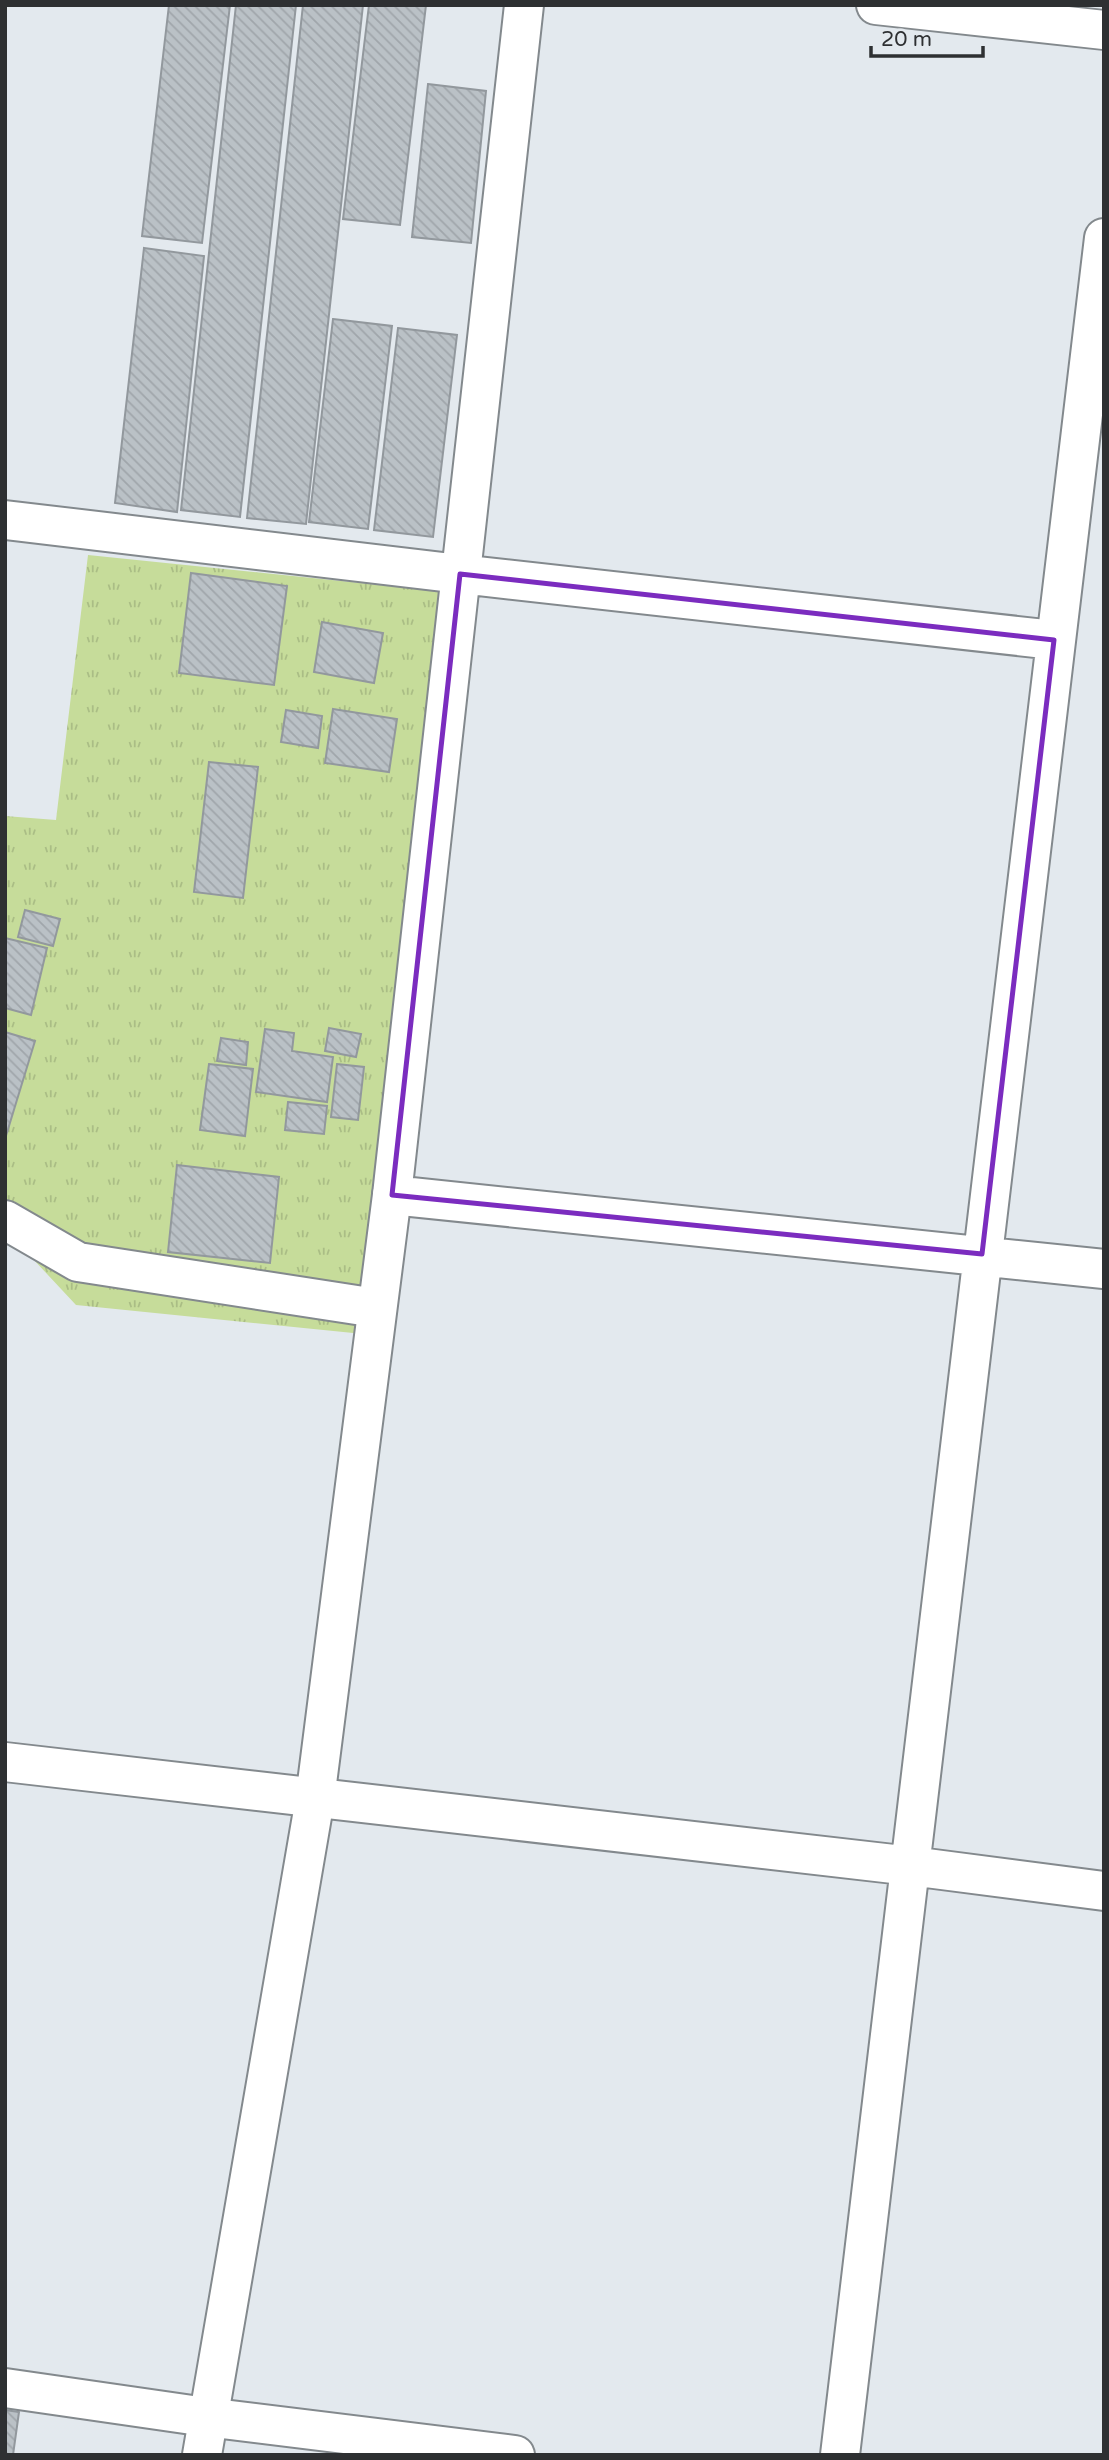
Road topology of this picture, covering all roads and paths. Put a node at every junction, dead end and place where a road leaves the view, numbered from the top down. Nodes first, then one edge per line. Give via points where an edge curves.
1 (524, 5) edge
2 (876, 5) edge
3 (1104, 30) edge
4 (1104, 238) edge
5 (5, 520) edge
6 (460, 575) junction
7 (1054, 639) junction
8 (392, 1195) junction
9 (5, 1220) edge
10 (982, 1254) junction
11 (1104, 1269) edge
12 (376, 1308) junction
13 (5, 1762) edge
14 (316, 1800) junction
15 (911, 1866) junction
16 (1104, 1891) edge
17 (5, 2388) edge
18 (206, 2417) junction
19 (202, 2455) edge
20 (515, 2455) edge
21 (840, 2455) edge

1 - 6 street
2 - 3 street
4 - 7 street
5 - 6 street
6 - 7 street
6 - 8 street
7 - 10 street
8 - 10 street
8 - 12 street
9 - 12 street via 78,1262
10 - 11 street
10 - 15 street
12 - 14 street
13 - 14 street
14 - 15 street
14 - 18 street
15 - 16 street
15 - 21 street
17 - 18 street
18 - 19 street
18 - 20 street

